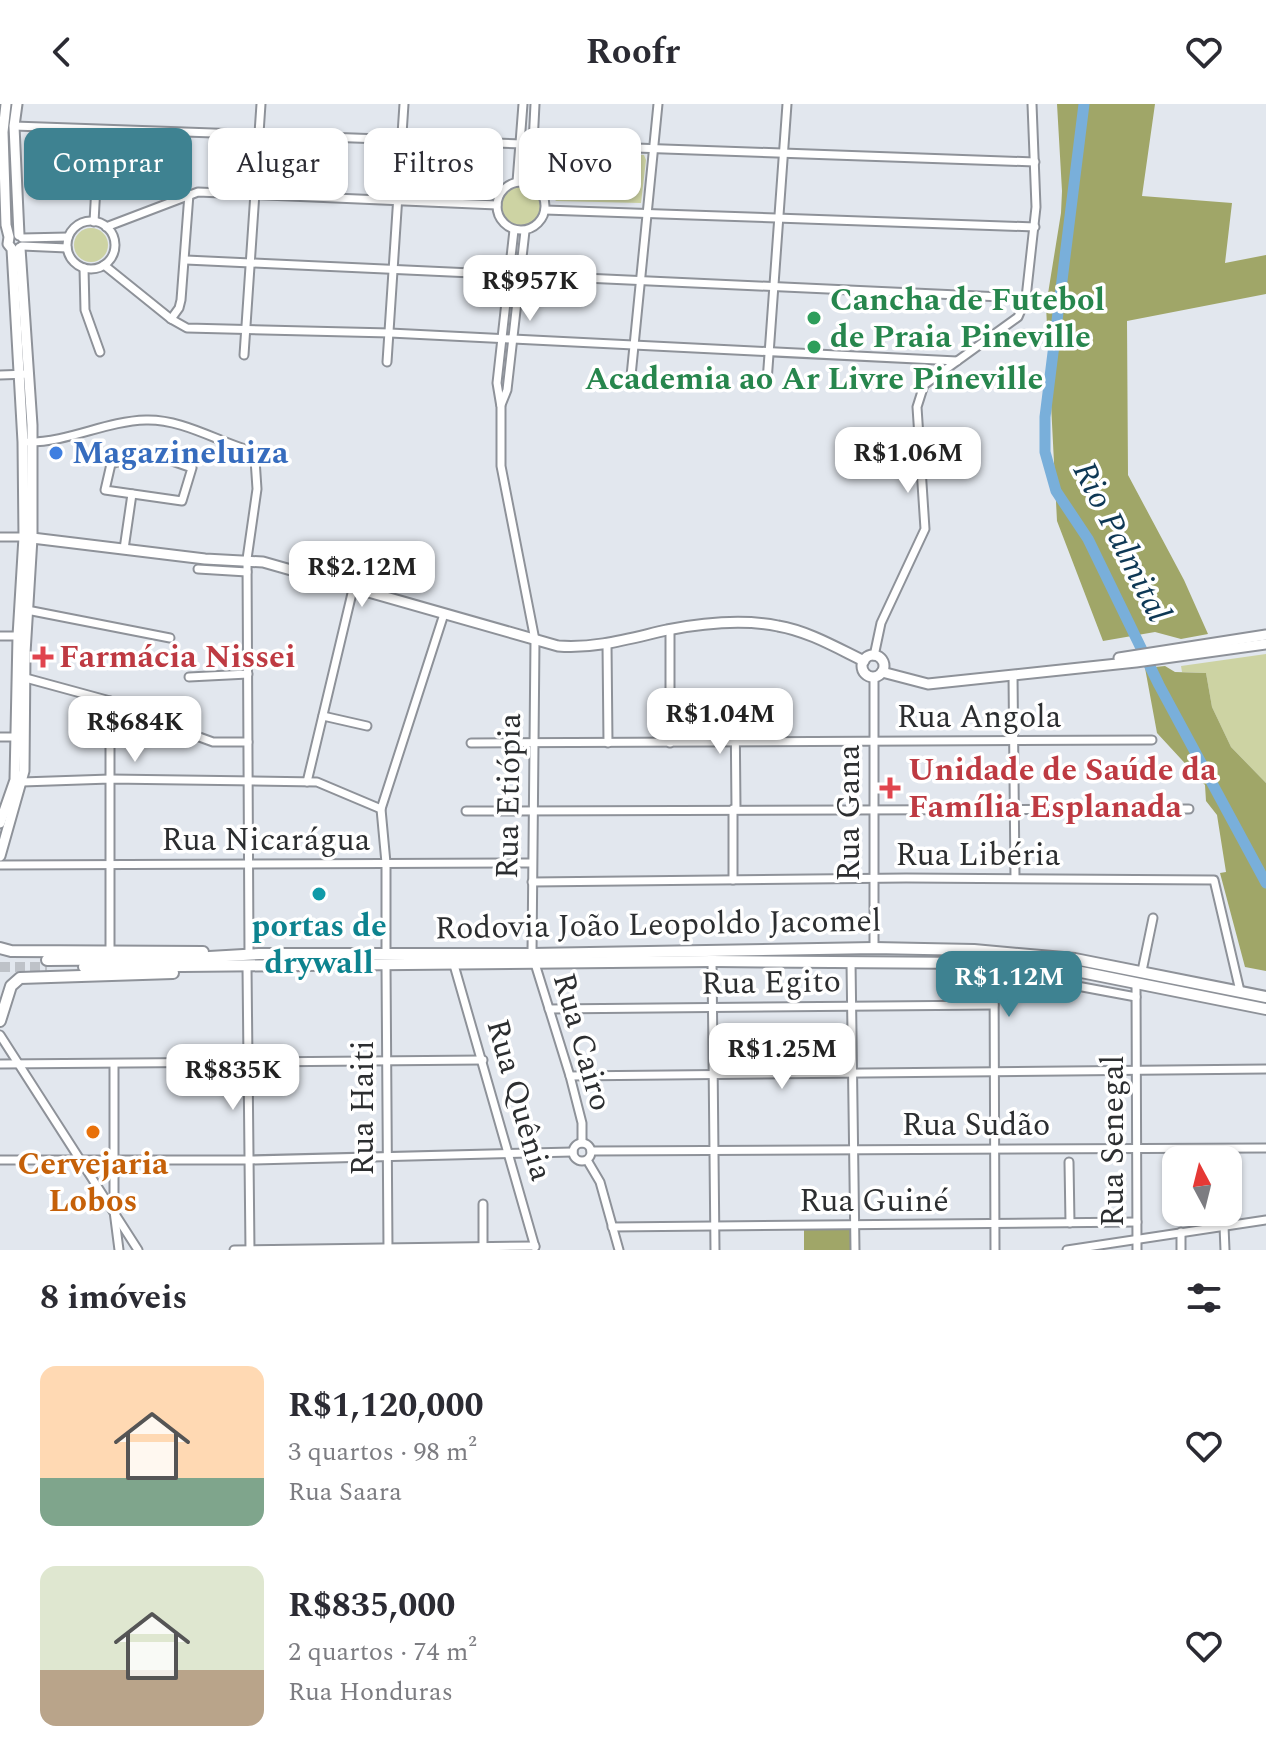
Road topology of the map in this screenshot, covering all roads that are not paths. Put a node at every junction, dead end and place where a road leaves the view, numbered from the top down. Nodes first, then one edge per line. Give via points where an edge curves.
1 (6, 104) edge
2 (17, 104) edge
3 (261, 104) edge
4 (404, 104) edge
5 (523, 104) edge
6 (535, 104) edge
7 (658, 104) edge
8 (787, 104) edge
9 (1032, 104) edge
10 (14, 126) junction
11 (48, 128) edge
12 (259, 128) edge
13 (401, 128) edge
14 (521, 128) edge
15 (534, 128) edge
16 (641, 148) edge
17 (655, 148) junction
18 (784, 153) junction
19 (519, 157) edge
20 (1035, 162) junction
21 (517, 182) joint
22 (348, 199) edge
23 (95, 200) edge
24 (174, 200) edge
25 (189, 200) edge
26 (254, 200) edge
27 (544, 200) edge
28 (398, 201) junction
29 (497, 205) junction
30 (545, 210) junction
31 (648, 213) junction
32 (6, 214) junction
33 (19, 215) junction
34 (780, 218) junction
35 (94, 222) junction
36 (0, 226) edge
37 (106, 227) junction
38 (1035, 227) junction
39 (514, 230) junction
40 (525, 231) junction
41 (68, 237) junction
42 (17, 242) junction
43 (67, 248) junction
44 (186, 260) junction
45 (249, 264) junction
46 (104, 265) junction
47 (84, 268) junction
48 (395, 269) junction
49 (508, 275) junction
50 (520, 275) junction
51 (642, 280) junction
52 (775, 286) junction
53 (1026, 298) junction
54 (171, 319) junction
55 (245, 329) junction
56 (390, 333) junction
57 (501, 339) junction
58 (513, 341) junction
59 (635, 346) junction
60 (100, 352) dead end
61 (770, 352) junction
62 (244, 355) dead end
63 (957, 361) junction
64 (387, 362) dead end
65 (0, 375) edge
66 (24, 375) junction
67 (631, 376) dead end
68 (767, 382) dead end
69 (501, 407) junction
70 (28, 442) junction
71 (132, 494) junction
72 (0, 537) edge
73 (28, 538) junction
74 (124, 549) junction
75 (247, 559) junction
76 (198, 569) dead end
77 (247, 572) junction
78 (353, 589) junction
79 (27, 610) junction
80 (444, 614) junction
81 (670, 629) junction
82 (1266, 635) edge
83 (0, 636) edge
84 (18, 636) junction
85 (170, 638) dead end
86 (535, 640) junction
87 (607, 644) junction
88 (1266, 644) edge
89 (1163, 654) junction
90 (869, 658) junction
91 (248, 674) junction
92 (878, 674) junction
93 (1013, 675) junction
94 (21, 677) junction
95 (189, 677) dead end
96 (110, 701) junction
97 (735, 702) dead end
98 (323, 716) junction
99 (367, 726) dead end
100 (0, 737) edge
101 (17, 737) junction
102 (1152, 740) dead end
103 (1014, 741) junction
104 (248, 742) junction
105 (873, 742) junction
106 (471, 743) dead end
107 (534, 743) junction
108 (608, 743) junction
109 (670, 743) junction
110 (736, 743) junction
111 (110, 779) junction
112 (248, 780) junction
113 (22, 782) junction
114 (307, 782) junction
115 (381, 809) junction
116 (735, 809) junction
117 (1015, 809) junction
118 (1189, 809) dead end
119 (873, 810) junction
120 (466, 811) dead end
121 (533, 811) junction
122 (3, 821) edge
123 (0, 856) edge
124 (249, 863) junction
125 (386, 863) junction
126 (532, 863) junction
127 (110, 864) junction
128 (0, 865) edge
129 (1015, 878) junction
130 (874, 879) junction
131 (733, 880) junction
132 (532, 882) junction
133 (1153, 918) dead end
134 (0, 948) edge
135 (874, 948) junction
136 (110, 950) junction
137 (249, 954) junction
138 (386, 959) junction
139 (534, 959) junction
140 (712, 961) junction
141 (851, 962) junction
142 (994, 964) junction
143 (454, 965) junction
144 (212, 967) junction
145 (247, 967) junction
146 (1142, 971) junction
147 (993, 978) junction
148 (1136, 983) junction
149 (1240, 991) junction
150 (1136, 997) junction
151 (1266, 997) edge
152 (994, 1005) junction
153 (853, 1006) junction
154 (712, 1008) junction
155 (549, 1009) junction
156 (1266, 1009) edge
157 (0, 1021) edge
158 (0, 1035) edge
159 (483, 1060) junction
160 (387, 1061) junction
161 (248, 1063) junction
162 (0, 1064) edge
163 (114, 1065) junction
164 (22, 1066) junction
165 (1266, 1069) edge
166 (1136, 1072) junction
167 (994, 1074) junction
168 (713, 1075) junction
169 (854, 1075) junction
170 (570, 1076) junction
171 (582, 1143) junction
172 (996, 1148) junction
173 (1136, 1148) junction
174 (1266, 1148) edge
175 (855, 1149) junction
176 (714, 1151) junction
177 (573, 1152) junction
178 (510, 1153) junction
179 (589, 1155) junction
180 (387, 1156) junction
181 (0, 1160) edge
182 (80, 1160) junction
183 (113, 1160) junction
184 (249, 1160) junction
185 (1069, 1162) dead end
186 (483, 1204) dead end
187 (114, 1211) junction
188 (1266, 1220) edge
189 (1137, 1222) junction
190 (1070, 1223) junction
191 (1242, 1223) edge
192 (996, 1224) junction
193 (856, 1225) junction
194 (714, 1226) junction
195 (1224, 1226) joint
196 (612, 1227) junction
197 (1266, 1228) edge
198 (1181, 1232) junction
199 (1137, 1239) junction
200 (483, 1247) junction
201 (531, 1248) edge
202 (388, 1249) edge
203 (119, 1250) edge
204 (138, 1250) edge
205 (234, 1250) edge
206 (250, 1250) edge
207 (619, 1250) edge
208 (715, 1250) edge
209 (855, 1250) edge
210 (995, 1250) edge
211 (1067, 1250) edge
212 (1137, 1250) edge
213 (1181, 1250) edge
214 (1225, 1250) edge

1 - 32 main road
2 - 10 main road
3 - 12 street
4 - 13 street
5 - 14 street
6 - 15 street
7 - 17 street
8 - 18 street
9 - 20 street
10 - 11 street
10 - 33 main road
16 - 17 street
17 - 18 street
17 - 31 street
18 - 20 street
18 - 34 street
19 - 21 street
20 - 38 street
21 - 29 street via 503,191
22 - 28 street
23 - 35 street
24 - 37 street
25 - 44 street
26 - 45 street
27 - 30 street
28 - 29 street
28 - 48 street
29 - 39 street via 501,221
30 - 31 street
30 - 40 street via 539,223
31 - 34 street
31 - 51 street
32 - 33 main road
32 - 42 main road
33 - 42 main road
34 - 38 street
34 - 52 street
35 - 37 street
35 - 41 street via 78,225
36 - 42 street
37 - 46 street via 115,247
38 - 53 street
39 - 40 street
39 - 49 street
40 - 50 street
41 - 42 street
41 - 43 street
42 - 43 street
42 - 66 main road
43 - 47 street via 72,261
44 - 45 street
44 - 54 street via 179,308
45 - 48 street
45 - 55 street
46 - 47 street
46 - 54 street
47 - 60 street via 85,310
48 - 49 street
48 - 56 street
49 - 50 street
49 - 57 street
50 - 51 street
50 - 58 street
51 - 52 street
51 - 59 street
52 - 53 street
52 - 61 street
53 - 63 street via 1018,317
54 - 55 street via 187,328
55 - 56 street
55 - 62 street
56 - 57 street
56 - 64 street
57 - 58 street
57 - 69 street
58 - 59 street
58 - 69 street
59 - 61 street
59 - 67 street
61 - 63 street
61 - 68 street
63 - 90 street via 920,393 925,529
65 - 66 street
66 - 70 main road
69 - 86 street, Rua Etiópia via 501,466
70 - 73 main road
70 - 75 street via 145,420 169,421 248,450 255,459 257,489
71 - 71 street via 182,501 192,468 149,453 117,460 111,464 105,490
71 - 74 street
72 - 73 street
73 - 74 main road
73 - 79 main road
73 - 84 main road
74 - 75 main road
75 - 77 street
75 - 78 main road
76 - 77 street
77 - 91 street
78 - 80 main road
78 - 98 street
79 - 85 street
79 - 94 main road
80 - 86 main road
80 - 115 street
81 - 87 main road
81 - 90 main road via 717,623 779,626
81 - 109 street
82 - 89 main road
83 - 84 street
84 - 94 main road
86 - 87 main road via 578,648
86 - 107 street, Rua Etiópia
87 - 108 street
88 - 89 main road
89 - 93 main road
90 - 92 main road via 883,661
90 - 92 main road via 864,672
91 - 95 street
91 - 104 street
92 - 93 main road via 928,684
92 - 105 street, Rua Gana
93 - 103 street
94 - 96 street
94 - 101 main road
94 - 113 main road
96 - 104 street via 213,742
96 - 111 street
97 - 110 street
98 - 99 street
98 - 114 street
100 - 101 street
101 - 122 main road via 15,780
102 - 103 street, Rua Angola
103 - 105 street, Rua Angola
103 - 117 street
104 - 112 street
105 - 110 street, Rua Angola
105 - 119 street, Rua Gana
106 - 107 street, Rua Angola
107 - 108 street, Rua Angola
107 - 121 street, Rua Etiópia
108 - 109 street, Rua Angola
109 - 110 street, Rua Angola
110 - 116 street
111 - 112 street
111 - 113 street
111 - 127 street
112 - 114 street
112 - 124 street
113 - 122 main road
114 - 115 street
115 - 125 street, Rua Haiti
116 - 119 street
116 - 121 street
116 - 131 street
117 - 118 street
117 - 119 street
117 - 129 street
119 - 130 street, Rua Gana
120 - 121 street
121 - 126 street, Rua Etiópia
122 - 123 main road
124 - 125 street, Rua Nicarágua
124 - 127 street, Rua Nicarágua
124 - 137 street
125 - 126 street, Rua Nicarágua
125 - 138 street, Rua Haiti
126 - 132 street, Rua Etiópia
127 - 128 street, Rua Nicarágua
127 - 136 street
129 - 130 street, Rua Libéria
129 - 149 street, Rua Libéria via 1214,880
130 - 131 street, Rua Libéria
130 - 135 street, Rua Gana
131 - 132 street, Rua Libéria
132 - 139 street, Rua Etiópia
133 - 146 street
134 - 136 highway
135 - 139 highway, Rodovia João Leopoldo Jacomel
135 - 141 highway
135 - 146 highway, Rodovia João Leopoldo Jacomel via 1038,954
136 - 137 highway
137 - 138 highway, Rodovia João Leopoldo Jacomel
137 - 144 highway, Rodovia João Leopoldo Jacomel via 47,964
138 - 139 highway, Rodovia João Leopoldo Jacomel
138 - 143 highway, Rodovia João Leopoldo Jacomel
138 - 145 highway, Rodovia João Leopoldo Jacomel
138 - 160 street, Rua Haiti
139 - 140 highway, Rodovia João Leopoldo Jacomel
139 - 143 highway, Rodovia João Leopoldo Jacomel
139 - 155 street, Rua Cairo
140 - 141 highway, Rodovia João Leopoldo Jacomel
140 - 154 street
141 - 142 highway, Rodovia João Leopoldo Jacomel
141 - 153 street
142 - 147 street
142 - 148 highway, Rodovia João Leopoldo Jacomel
143 - 159 street, Rua Quênia
144 - 145 highway, Rodovia João Leopoldo Jacomel
144 - 157 highway via 166,974 20,978 11,986
145 - 161 street
146 - 149 highway, Rodovia João Leopoldo Jacomel
147 - 150 street
147 - 152 street
148 - 150 street, Rua Senegal
148 - 156 highway, Rodovia João Leopoldo Jacomel
149 - 151 highway, Rodovia João Leopoldo Jacomel
150 - 166 street, Rua Senegal
152 - 153 street, Rua Egito
152 - 167 street
153 - 154 street, Rua Egito
153 - 169 street
154 - 155 street, Rua Egito
154 - 168 street
155 - 170 street, Rua Cairo
158 - 164 street
159 - 160 street
159 - 178 street, Rua Quênia
160 - 161 street
160 - 180 street, Rua Haiti
161 - 163 street
161 - 184 street
162 - 164 street
163 - 164 street
163 - 183 street
164 - 182 street
165 - 166 street
166 - 167 street
166 - 173 street, Rua Senegal
167 - 169 street
167 - 172 street
168 - 169 street
168 - 170 street
168 - 176 street
169 - 175 street
170 - 171 street, Rua Cairo
171 - 177 street
171 - 179 street via 588,1145
172 - 173 street, Rua Sudão
172 - 175 street, Rua Sudão
172 - 192 street
173 - 174 street, Rua Sudão
173 - 189 street, Rua Senegal
175 - 176 street, Rua Sudão
175 - 193 street
176 - 179 street, Rua Sudão
176 - 194 street
177 - 178 street
177 - 179 street via 577,1160
178 - 180 street
178 - 201 street, Rua Quênia
179 - 196 street, Rua Cairo
180 - 184 street
180 - 202 street, Rua Haiti
181 - 182 street
182 - 183 street
182 - 187 street
183 - 184 street
183 - 187 street
184 - 206 street
185 - 190 street
186 - 200 street
187 - 203 street
187 - 204 street
188 - 191 street
188 - 197 street
189 - 190 street, Rua Guiné
189 - 199 street, Rua Senegal
190 - 192 street, Rua Guiné
192 - 193 street, Rua Guiné
192 - 210 street
193 - 194 street, Rua Guiné
193 - 209 street
194 - 196 street, Rua Guiné
194 - 208 street
195 - 198 street
195 - 214 street
196 - 207 street, Rua Cairo
198 - 199 street
198 - 213 street
199 - 211 street
199 - 212 street, Rua Senegal
200 - 201 street
200 - 202 street
202 - 206 street
205 - 206 street

